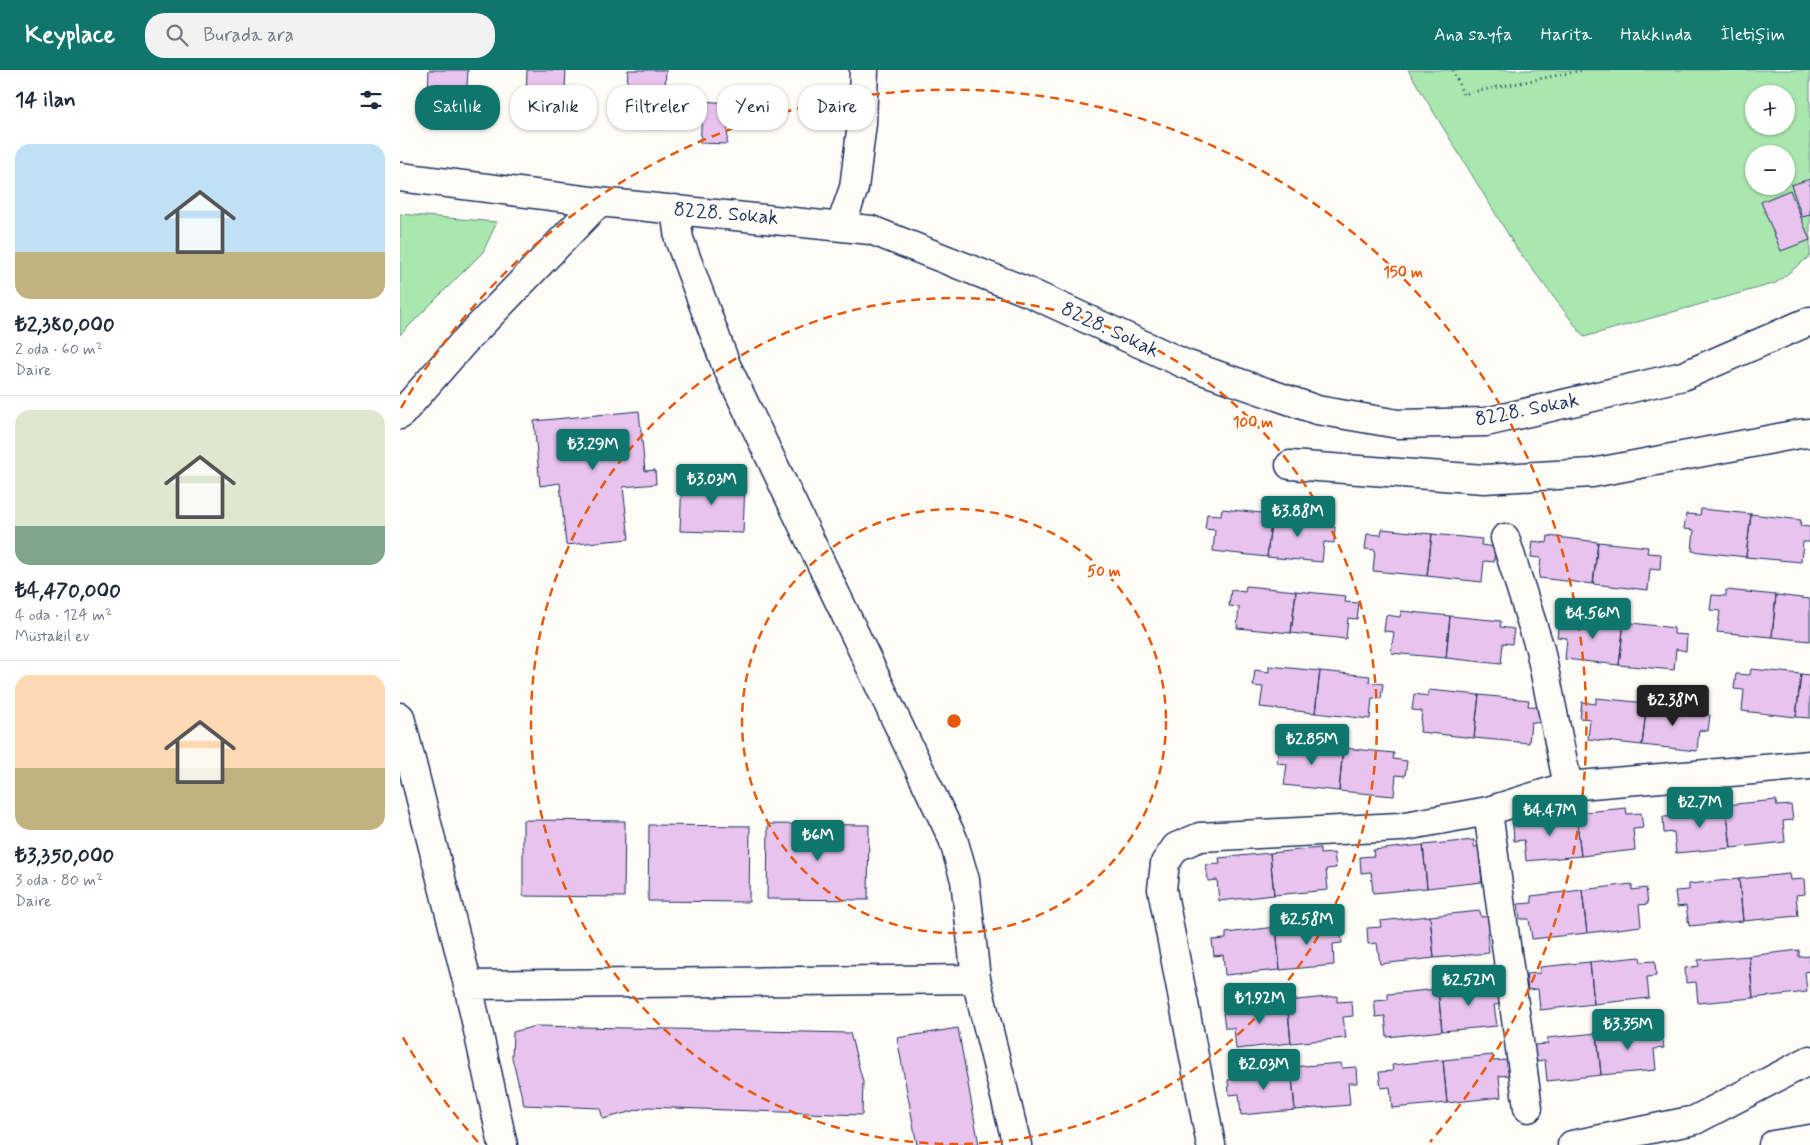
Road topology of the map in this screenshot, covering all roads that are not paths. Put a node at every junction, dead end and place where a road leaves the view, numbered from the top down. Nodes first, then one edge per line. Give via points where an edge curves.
1 (864, 70) edge
2 (400, 178) edge
3 (599, 202) junction
4 (675, 209) junction
5 (841, 225) junction
6 (1810, 321) edge
7 (400, 415) edge
8 (1810, 433) edge
9 (1290, 465) dead end
10 (1505, 538) dead end
11 (400, 717) edge
12 (1810, 765) edge
13 (1568, 786) junction
14 (1488, 811) junction
15 (976, 979) junction
16 (468, 985) junction
17 (1810, 1060) edge
18 (1528, 1108) dead end
19 (1636, 1139) edge
20 (1810, 1139) edge
21 (502, 1145) edge
22 (1017, 1145) edge
23 (1211, 1145) edge
24 (1572, 1145) edge
25 (1773, 1145) edge

1 - 5 street via 854,188
2 - 3 street, 8228. Sokak
3 - 4 street, 8228. Sokak
3 - 7 street via 463,343
4 - 5 street, 8228. Sokak
4 - 15 street via 679,239 726,365 953,839 965,880
5 - 6 street, 8228. Sokak via 871,230 1028,292 1186,364 1317,410 1398,424 1486,422 1683,376
8 - 9 street via 1592,473 1484,479
10 - 13 street via 1540,649
11 - 16 street
12 - 13 street
13 - 14 street
14 - 18 street
14 - 23 street via 1400,827 1200,837 1176,847 1165,863 1162,889
15 - 16 street
15 - 22 street
16 - 21 street
17 - 19 street via 1695,1120
19 - 24 street
20 - 25 street

